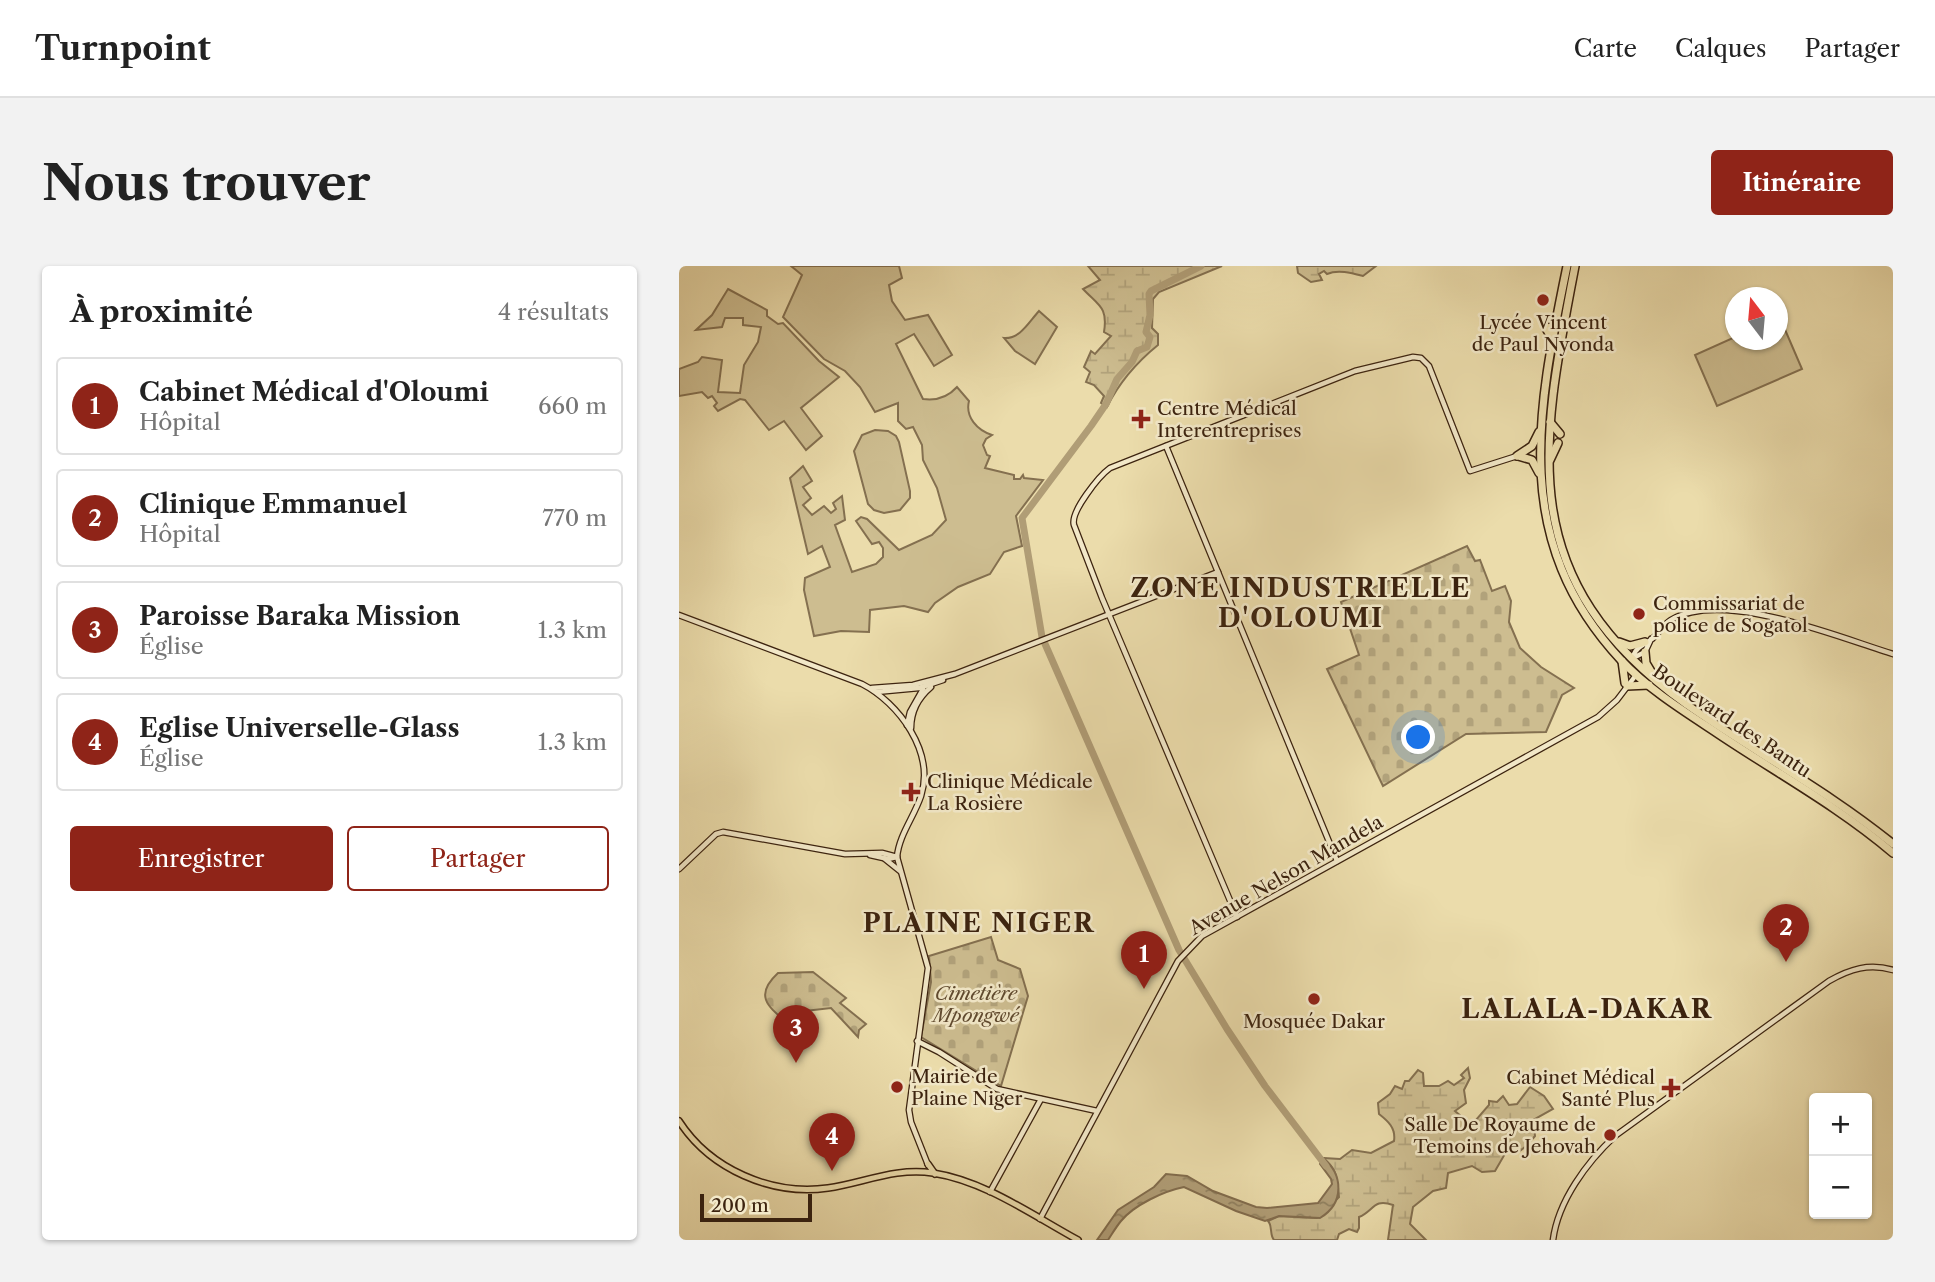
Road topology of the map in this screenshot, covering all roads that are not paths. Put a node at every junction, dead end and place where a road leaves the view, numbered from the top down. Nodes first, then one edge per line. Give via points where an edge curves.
1 (1567, 266) edge
2 (1575, 266) edge
3 (1550, 422) junction
4 (1541, 426) junction
5 (1560, 433) dead end
6 (1558, 443) dead end
7 (1166, 446) junction
8 (1517, 456) junction
9 (1548, 464) junction
10 (1541, 477) junction
11 (1218, 572) junction
12 (1109, 614) junction
13 (679, 615) edge
14 (1615, 640) junction
15 (1648, 641) junction
16 (1645, 652) junction
17 (1893, 654) edge
18 (1621, 661) junction
19 (1634, 672) junction
20 (955, 674) junction
21 (931, 681) junction
22 (940, 681) junction
23 (1652, 682) junction
24 (1626, 686) junction
25 (924, 687) junction
26 (870, 688) junction
27 (875, 692) junction
28 (908, 725) junction
29 (912, 733) junction
30 (900, 842) junction
31 (1893, 844) edge
32 (1893, 854) edge
33 (881, 855) junction
34 (897, 857) junction
35 (1337, 861) junction
36 (679, 869) edge
37 (901, 872) junction
38 (1237, 917) junction
39 (1893, 970) edge
40 (917, 1041) junction
41 (1041, 1099) junction
42 (1097, 1111) junction
43 (679, 1121) edge
44 (926, 1164) junction
45 (927, 1172) junction
46 (990, 1192) junction
47 (1040, 1219) junction
48 (1078, 1240) edge
49 (1553, 1240) edge

1 - 4 highway, Boulevard des Bantu
2 - 3 highway, Boulevard des Bantu
3 - 5 highway
3 - 9 highway, Boulevard des Bantu
4 - 8 highway via 1532,446
4 - 10 highway, Boulevard des Bantu
6 - 9 highway
7 - 8 street via 1355,371 1416,357 1429,366 1471,472
7 - 11 street
7 - 12 street via 1105,472 1072,519
8 - 10 highway via 1532,460
9 - 14 highway, Boulevard des Bantu via 1553,516 1563,553 1578,587
10 - 18 highway, Boulevard des Bantu via 1548,533 1562,575
11 - 12 street
11 - 35 street
12 - 20 street
12 - 38 street
13 - 26 street
14 - 15 highway via 1630,646
14 - 23 highway, Boulevard des Bantu
15 - 16 street
15 - 16 street via 1633,656
15 - 17 street via 1675,618 1719,609 1769,615
16 - 23 highway
18 - 19 highway, Boulevard des Bantu
18 - 24 highway
19 - 23 highway, Boulevard des Bantu
19 - 24 street, Avenue Nelson Mandela
20 - 21 street
20 - 22 street
21 - 25 street
21 - 26 street
22 - 25 street
22 - 29 street via 917,704
23 - 24 highway
23 - 31 highway, Boulevard des Bantu via 1823,792
23 - 32 highway, Boulevard des Bantu
24 - 35 street, Avenue Nelson Mandela via 1610,707 1591,721
25 - 27 street
25 - 28 street via 909,712
26 - 27 street
27 - 28 street
28 - 29 street
29 - 30 street via 922,765 923,788
30 - 33 street
30 - 34 street
33 - 34 street
33 - 36 street via 834,853 723,832
33 - 37 street
34 - 37 street
35 - 38 street, Avenue Nelson Mandela
37 - 40 street via 928,968
38 - 42 street, Avenue Nelson Mandela via 1202,936 1178,961
39 - 49 street via 1858,968 1829,981 1615,1136 1565,1202
40 - 41 street via 997,1089
40 - 44 street via 908,1110
41 - 42 street
41 - 46 street
42 - 47 street, Avenue Nelson Mandela
43 - 45 main road via 712,1158 758,1181 801,1189 828,1188 883,1175
44 - 45 main road
44 - 45 main road
45 - 46 main road
46 - 47 main road
47 - 48 main road

